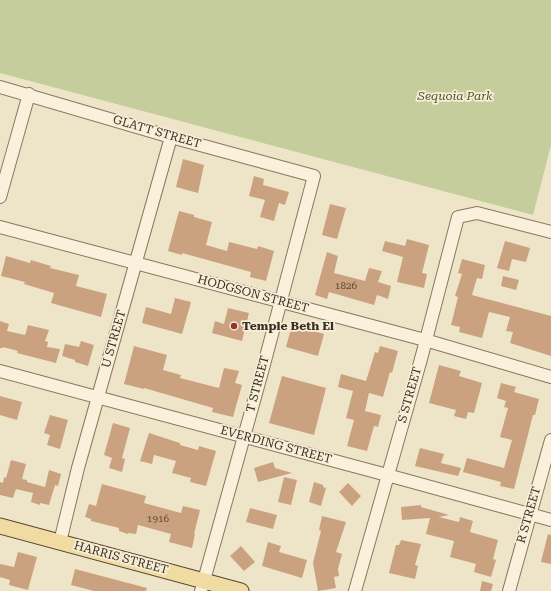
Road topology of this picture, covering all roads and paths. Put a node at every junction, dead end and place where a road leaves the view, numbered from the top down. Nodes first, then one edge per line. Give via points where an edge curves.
1 (0, 86) edge
2 (29, 94) junction
3 (171, 137) junction
4 (314, 176) joint
5 (0, 197) edge
6 (0, 227) edge
7 (551, 232) edge
8 (136, 263) junction
9 (280, 302) junction
10 (425, 340) junction
11 (0, 371) edge
12 (551, 377) edge
13 (98, 397) junction
14 (244, 436) junction
15 (551, 440) edge
16 (387, 475) junction
17 (529, 515) junction
18 (551, 520) edge
19 (0, 526) edge
20 (60, 542) junction
21 (202, 586) edge
22 (241, 591) edge
23 (355, 591) edge
24 (509, 591) edge

1 - 2 street, GLATT STREET
2 - 3 street, GLATT STREET
2 - 5 street
3 - 4 street, GLATT STREET
3 - 8 street, U STREET
4 - 9 street, T STREET
6 - 8 street, HODGSON STREET
7 - 10 street, S STREET via 477,213 458,217
8 - 9 street, HODGSON STREET
8 - 13 street, U STREET
9 - 10 street, HODGSON STREET
9 - 14 street, T STREET
10 - 12 street, HODGSON STREET
10 - 16 street, S STREET
11 - 13 street, EVERDING STREET
13 - 14 street, EVERDING STREET
13 - 20 street, U STREET
14 - 16 street, EVERDING STREET
14 - 21 street, T STREET
15 - 17 street, R STREET
16 - 17 street, EVERDING STREET
16 - 23 street, S STREET
17 - 18 street, EVERDING STREET
17 - 24 street, R STREET
19 - 20 main road, HARRIS STREET
20 - 21 main road, HARRIS STREET
21 - 22 main road, HARRIS STREET

